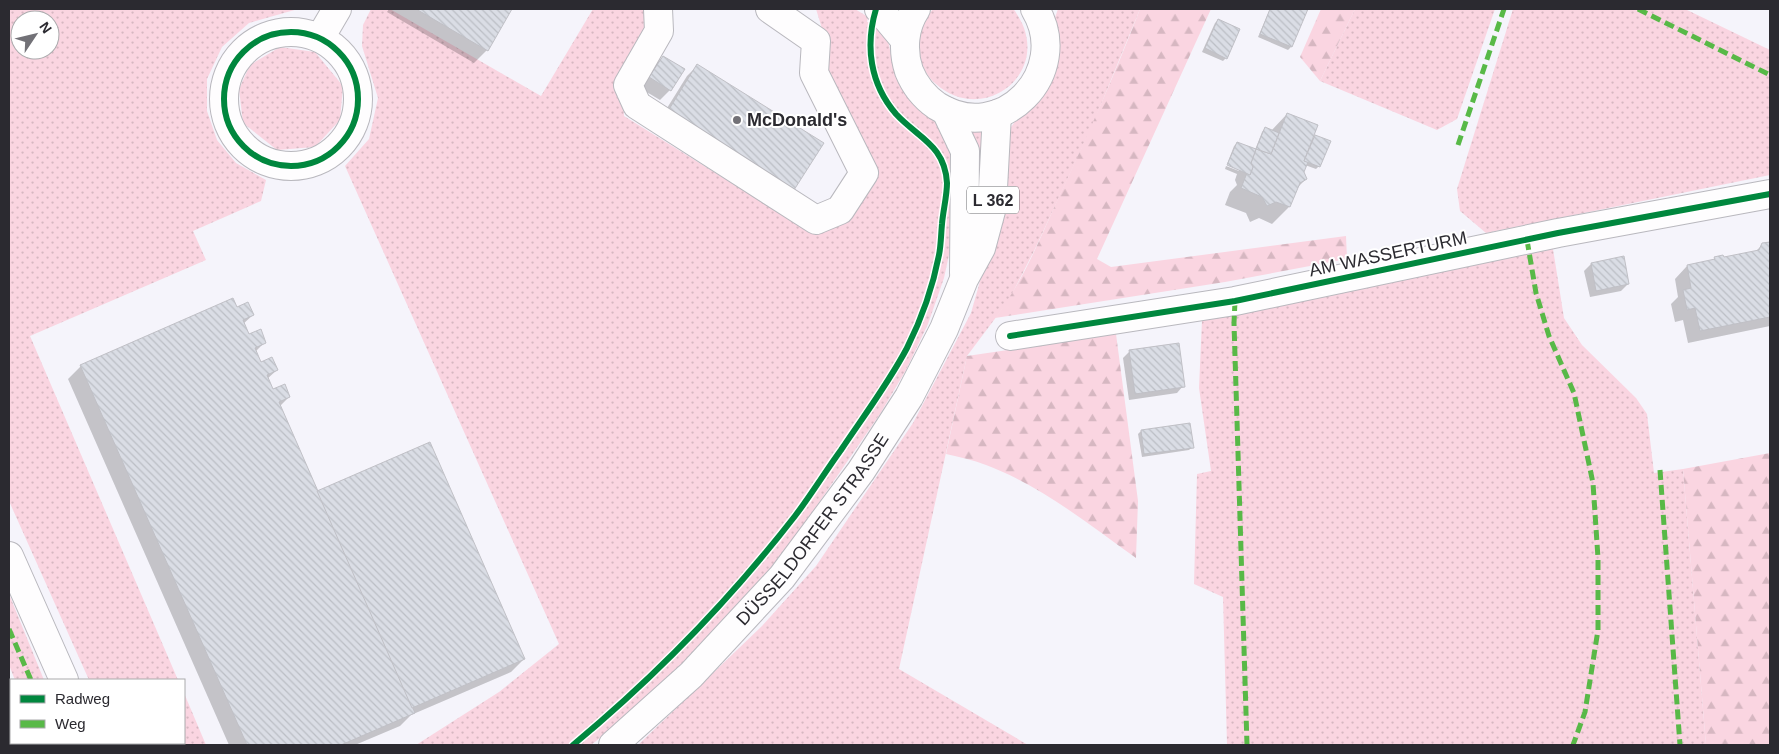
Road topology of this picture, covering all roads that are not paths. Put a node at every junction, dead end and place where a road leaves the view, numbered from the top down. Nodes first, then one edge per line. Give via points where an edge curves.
1 (337, 9) edge
2 (658, 9) edge
3 (770, 9) edge
4 (879, 9) edge
5 (916, 9) edge
6 (1041, 12) edge
7 (320, 38) junction
8 (904, 39) junction
9 (946, 111) junction
10 (997, 114) junction
11 (1770, 194) edge
12 (964, 279) junction
13 (1010, 336) dead end
14 (9, 556) edge
15 (64, 679) edge
16 (613, 745) edge

1 - 7 main road
2 - 3 main road via 659,31 628,85 636,105 816,220 840,210 864,173 814,72 816,41
4 - 8 main road
5 - 8 main road via 910,17
6 - 10 main road via 1046,42 1044,65 1024,98
7 - 7 main road via 299,32 277,33 251,45 228,73 223,95 225,117 234,137 250,153 270,163 291,167 313,163 332,152 348,135 356,115 358,92 352,70 338,52
8 - 9 main road via 906,61 914,82 927,99
9 - 10 main road via 963,116
9 - 12 main road, DÜSSELDORFER STRASSE / L 362 via 965,151
10 - 12 main road, DÜSSELDORFER STRASSE / L 362 via 992,207 981,248
11 - 13 main road, AM WASSERTURM via 1558,233 1235,301
12 - 16 main road, DÜSSELDORFER STRASSE / L 362 via 944,329 909,397 861,471 810,540 782,577 691,675
14 - 15 main road

